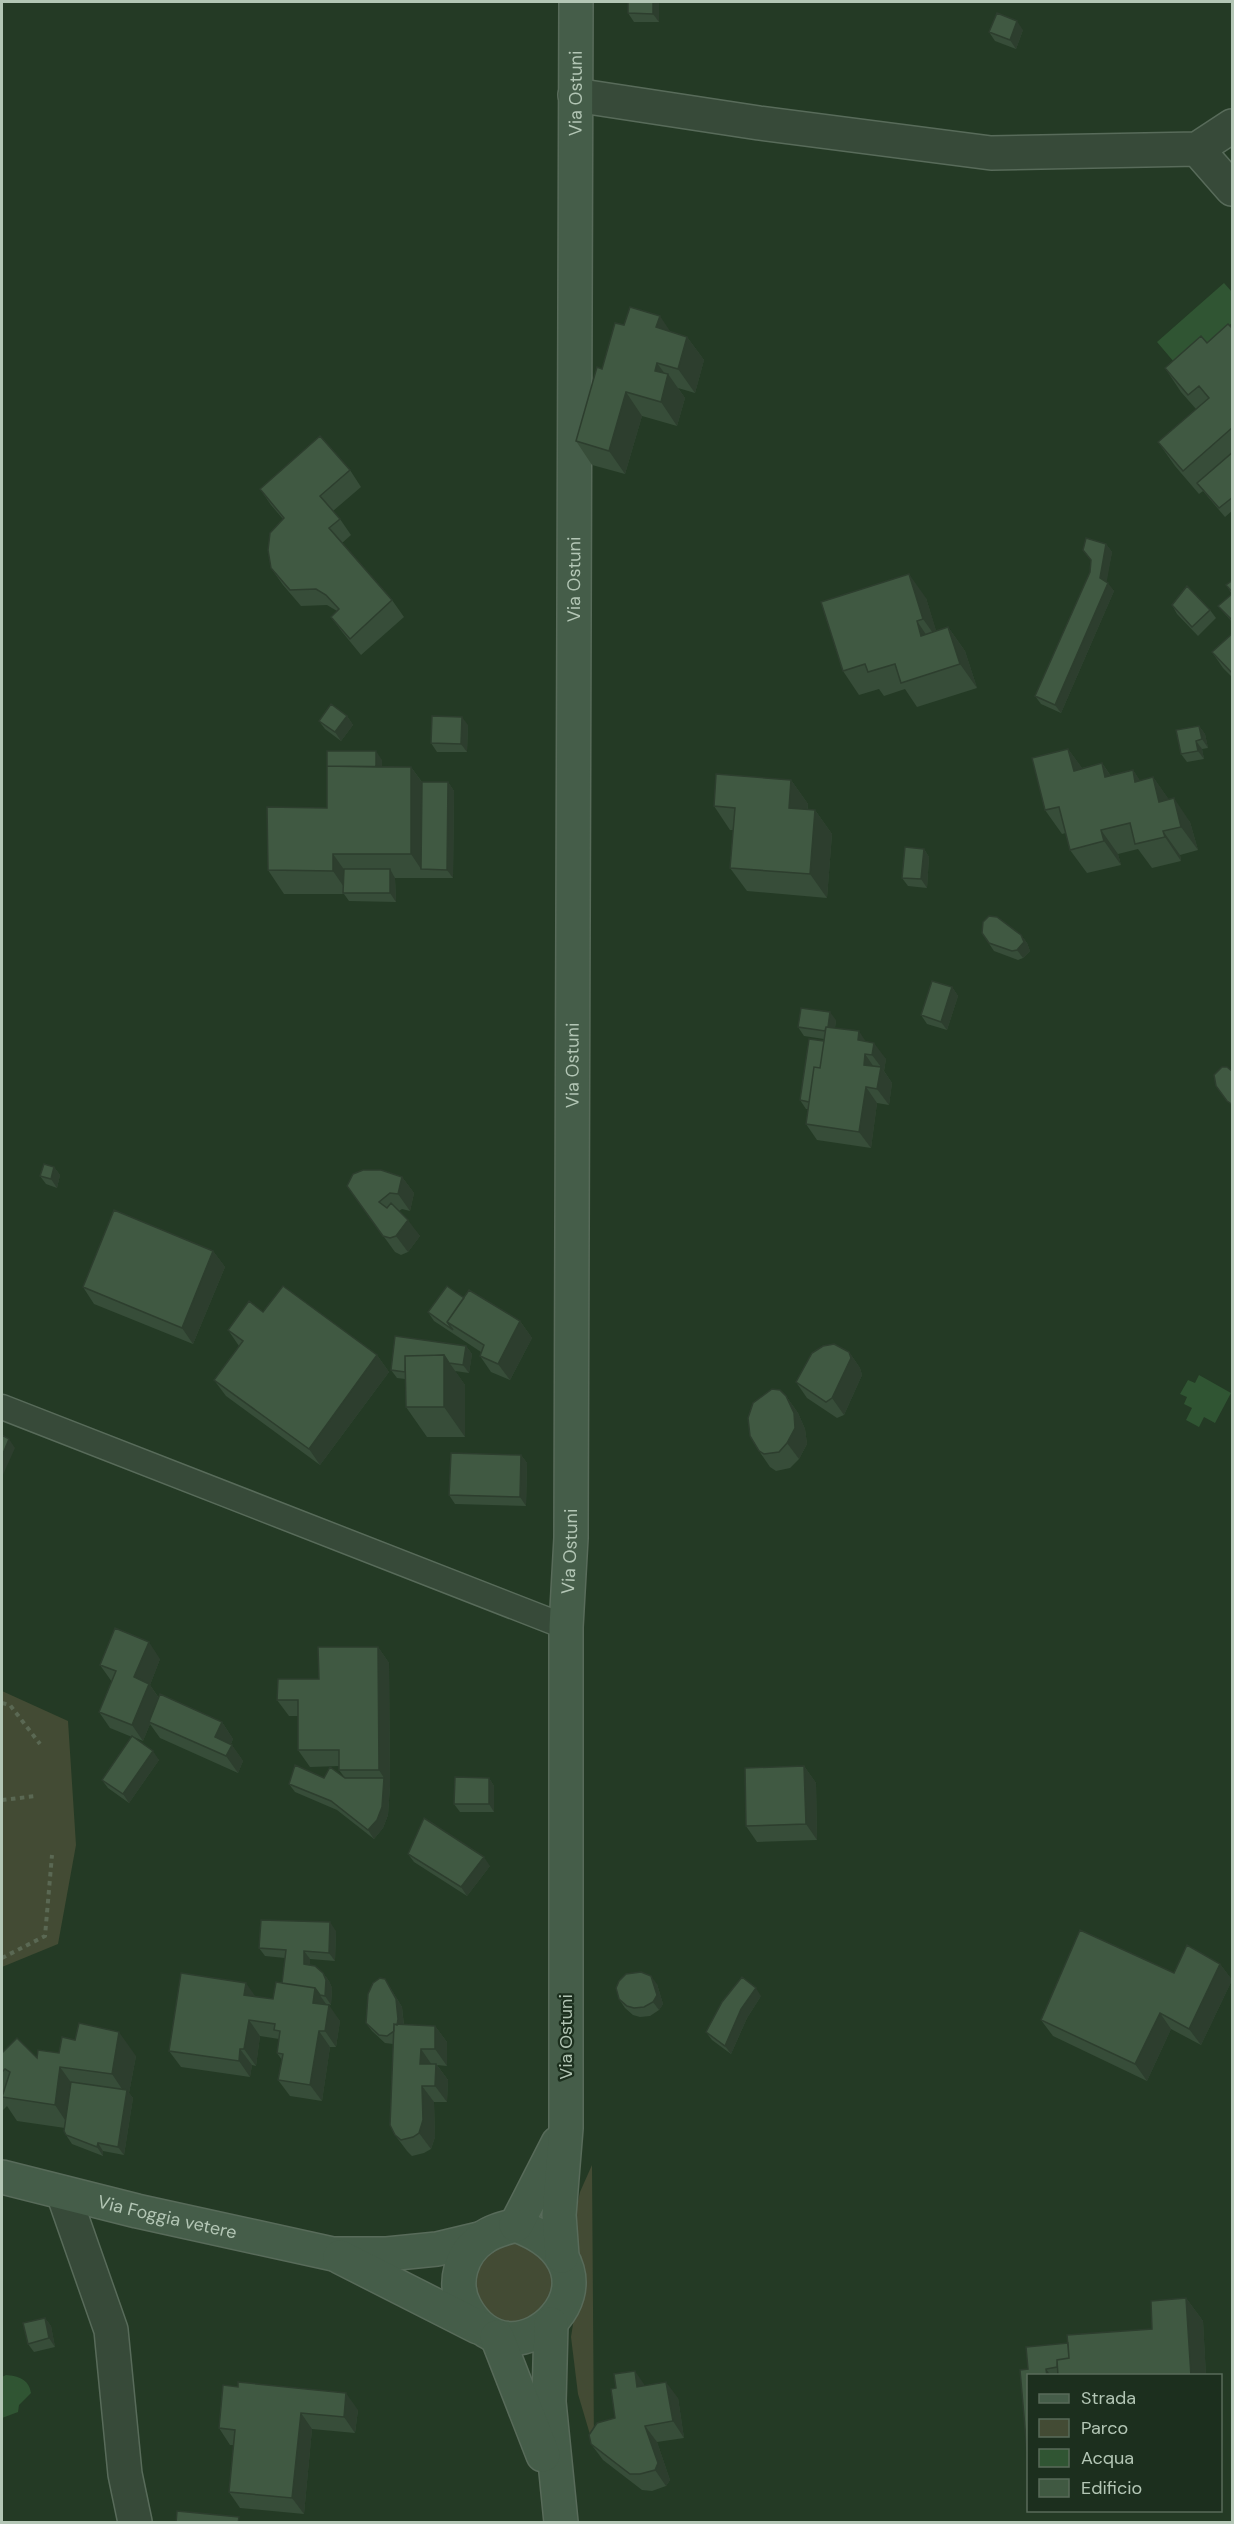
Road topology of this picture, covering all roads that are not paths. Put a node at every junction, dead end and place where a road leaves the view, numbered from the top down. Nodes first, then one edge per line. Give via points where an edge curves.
1 (576, 2) edge
2 (575, 95) junction
3 (1233, 126) edge
4 (1197, 149) junction
5 (1233, 189) edge
6 (2, 1407) edge
7 (566, 1627) junction
8 (566, 2128) junction
9 (2, 2178) edge
10 (63, 2193) junction
11 (516, 2225) junction
12 (483, 2238) junction
13 (333, 2254) junction
14 (562, 2256) junction
15 (551, 2324) junction
16 (490, 2333) junction
17 (560, 2509) edge
18 (135, 2523) edge

1 - 2 main road, Via Ostuni
2 - 4 street via 991,153
2 - 7 main road, Via Ostuni via 571,1515
3 - 4 street
4 - 5 street
6 - 7 lane
7 - 8 main road, Via Ostuni
8 - 11 main road
8 - 14 main road, Via Ostuni via 559,2215
9 - 10 main road, Via Foggia vetere
10 - 13 main road, Via Foggia vetere
10 - 18 street via 111,2330 125,2474
11 - 12 main road
11 - 14 main road via 551,2242
12 - 13 main road via 437,2249
12 - 16 main road via 461,2265 459,2283 461,2300 470,2316
13 - 16 main road
14 - 15 main road via 568,2292
15 - 16 main road via 535,2334 517,2338
15 - 17 main road via 549,2402
16 - 17 main road

